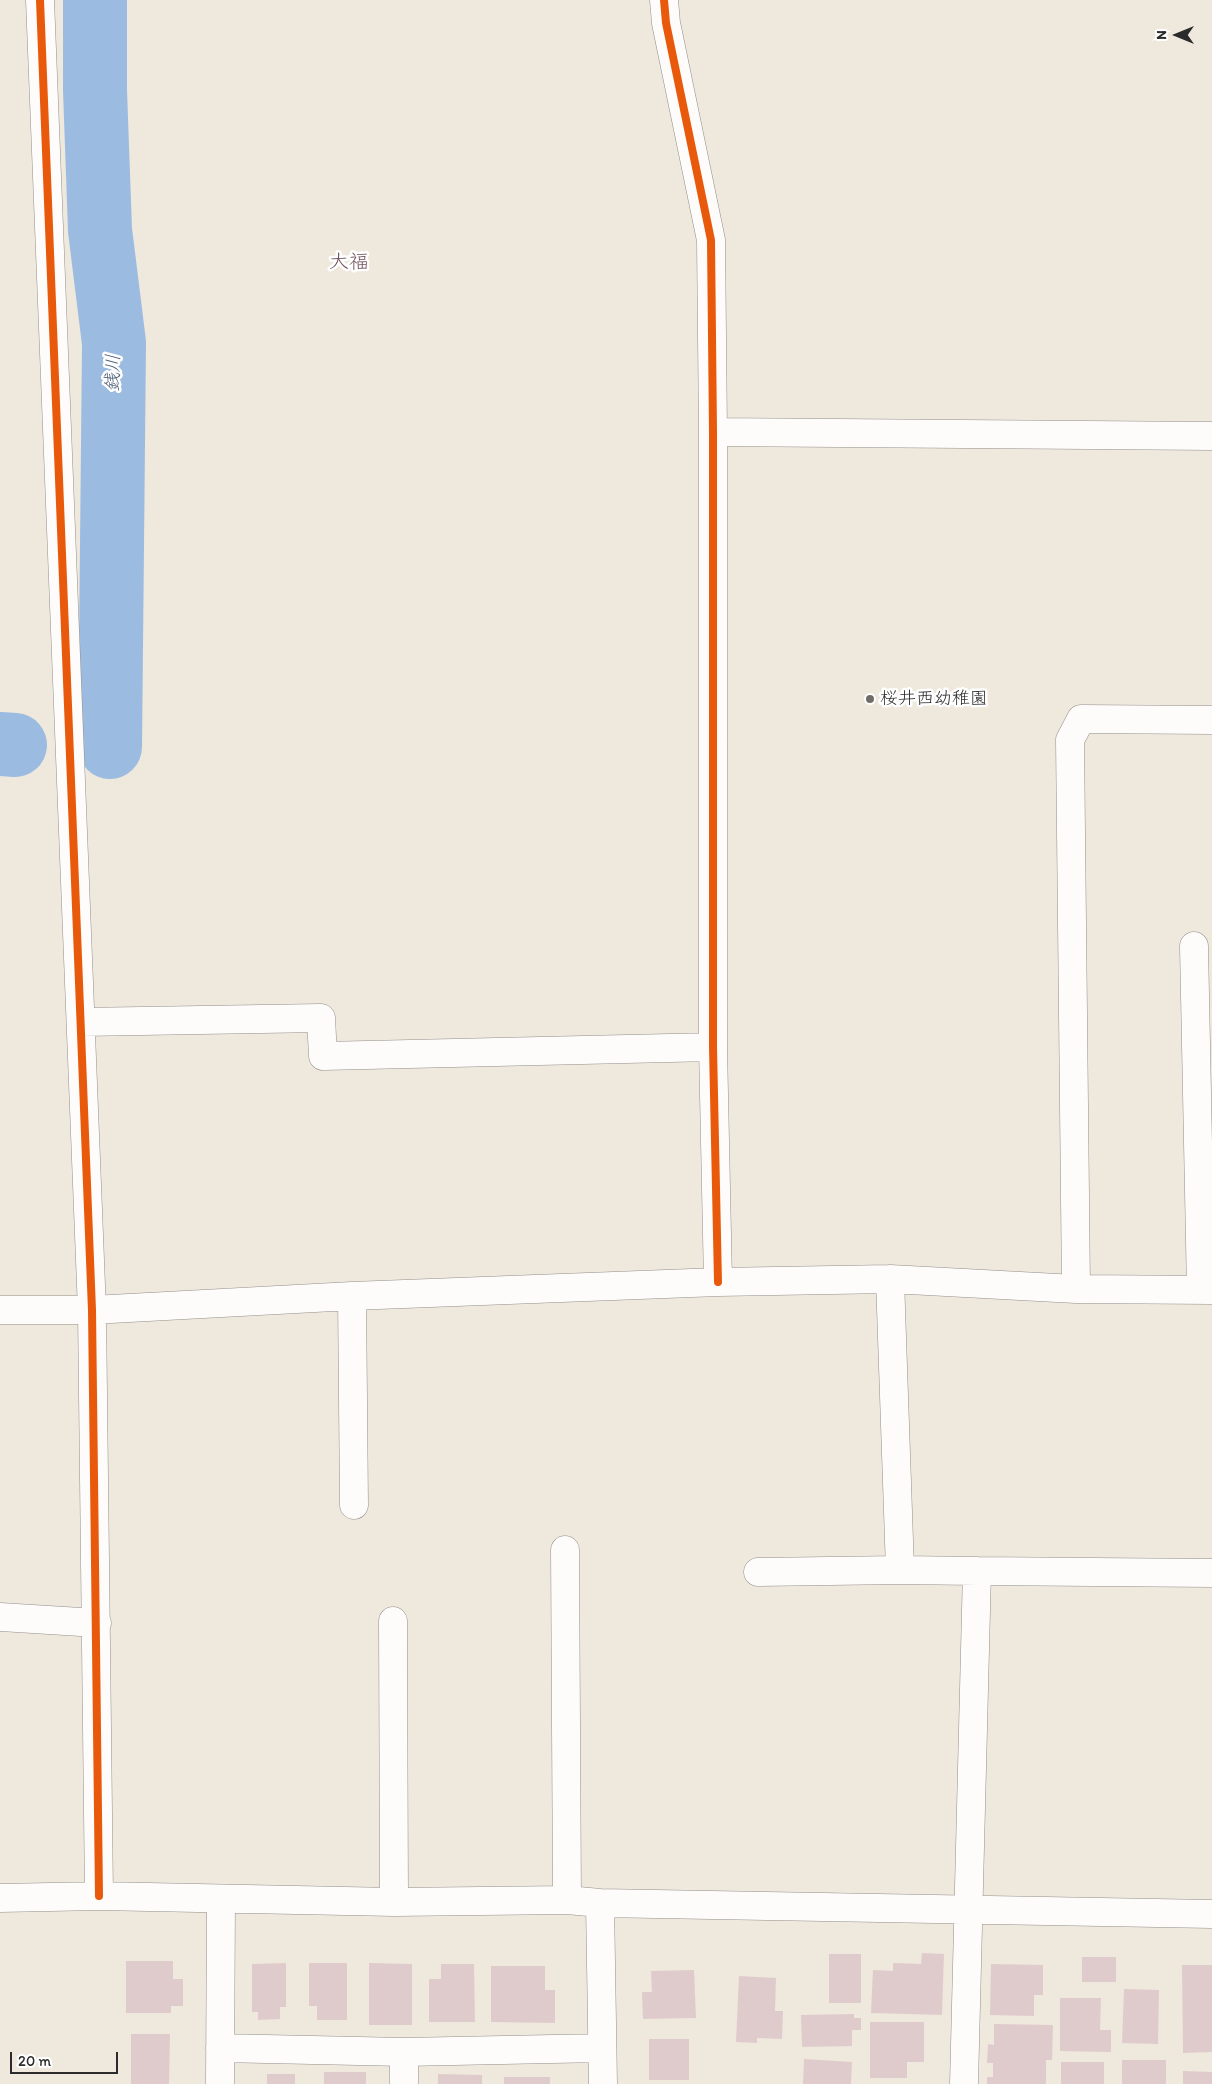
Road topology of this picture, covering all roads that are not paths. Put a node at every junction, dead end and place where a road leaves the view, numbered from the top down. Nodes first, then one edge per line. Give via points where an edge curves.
1 (40, 0) edge
2 (664, 0) edge
3 (713, 432) junction
4 (1212, 436) edge
5 (1212, 720) edge
6 (1194, 946) dead end
7 (81, 1022) junction
8 (713, 1047) junction
9 (890, 1280) junction
10 (718, 1282) junction
11 (1076, 1289) junction
12 (1206, 1290) edge
13 (352, 1296) junction
14 (0, 1310) edge
15 (92, 1310) junction
16 (354, 1505) dead end
17 (565, 1550) dead end
18 (900, 1570) junction
19 (977, 1571) junction
20 (758, 1572) dead end
21 (1212, 1572) edge
22 (0, 1617) edge
23 (393, 1621) dead end
24 (96, 1623) junction
25 (99, 1896) junction
26 (0, 1898) edge
27 (221, 1900) junction
28 (567, 1900) junction
29 (394, 1902) junction
30 (600, 1903) junction
31 (970, 1910) junction
32 (1212, 1914) edge
33 (220, 2048) junction
34 (602, 2048) junction
35 (404, 2052) junction
36 (220, 2084) edge
37 (404, 2084) edge
38 (603, 2084) edge
39 (964, 2084) edge

1 - 7 street
2 - 3 street via 711,240
3 - 4 street
3 - 8 street
5 - 11 street via 1081,719 1070,740
6 - 12 street
7 - 8 street via 321,1018 323,1056
7 - 15 street
8 - 10 street
9 - 10 street
9 - 11 street
9 - 18 street
10 - 13 street
11 - 12 street
13 - 15 street
13 - 16 street
14 - 15 street
15 - 24 street
17 - 28 street
18 - 19 street
18 - 20 street
19 - 21 street
19 - 31 street
22 - 24 street
23 - 29 street
24 - 25 street
25 - 26 street
25 - 27 street
27 - 29 street
27 - 33 street
28 - 29 street
28 - 30 street
30 - 31 street
30 - 34 street
31 - 32 street
31 - 39 street
33 - 35 street
33 - 36 street
34 - 35 street
34 - 38 street
35 - 37 street

